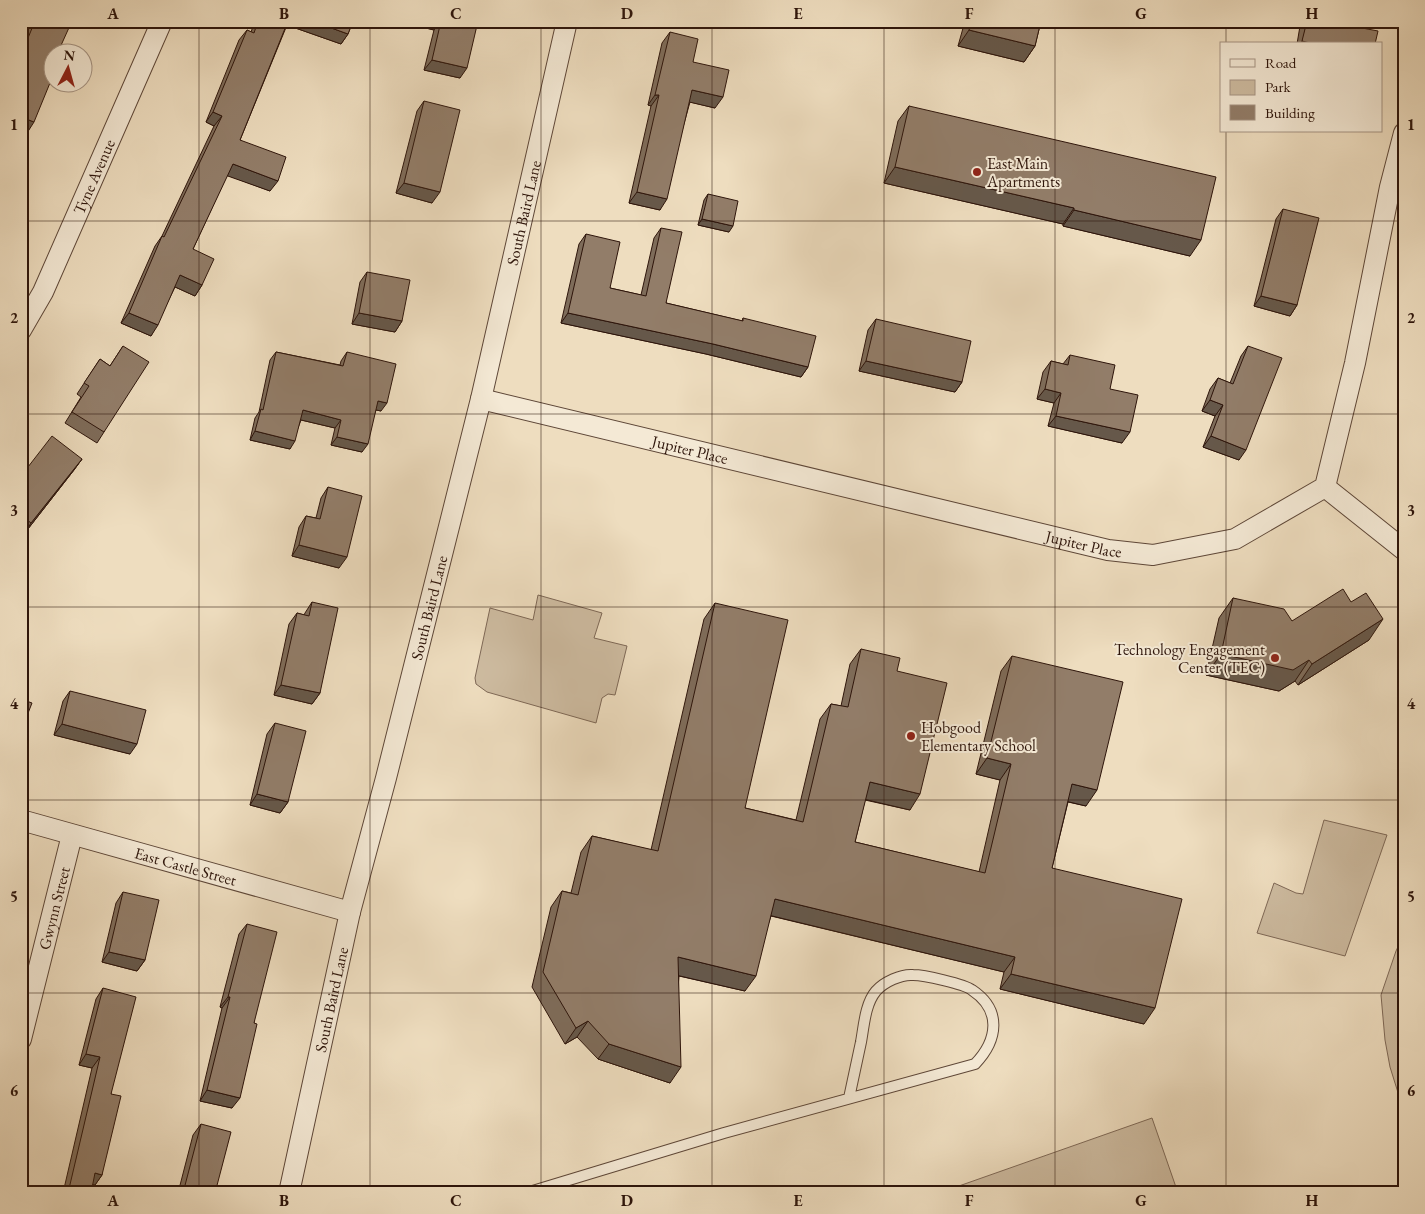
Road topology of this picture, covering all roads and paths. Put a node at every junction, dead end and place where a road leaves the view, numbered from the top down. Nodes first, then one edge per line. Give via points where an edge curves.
1 (162, 21) edge
2 (567, 21) edge
3 (1404, 133) edge
4 (21, 330) edge
5 (481, 398) junction
6 (1325, 487) junction
7 (1404, 550) edge
8 (21, 820) edge
9 (72, 835) junction
10 (350, 912) junction
11 (21, 1039) edge
12 (849, 1098) junction
13 (289, 1193) edge
14 (526, 1193) edge

1 - 4 street, Tyne Avenue via 43,292
2 - 5 street, South Baird Lane
3 - 6 street
5 - 6 street, Jupiter Place via 1108,550 1153,555 1235,539
5 - 10 street, South Baird Lane
6 - 7 street
8 - 9 street, East Castle Street
9 - 10 street, East Castle Street
9 - 11 street, Gwynn Street
10 - 13 street, South Baird Lane
12 - 12 lane via 975,1064 992,1041 994,1024 980,996 971,988 912,975 888,981 875,992 868,1008
12 - 14 lane

